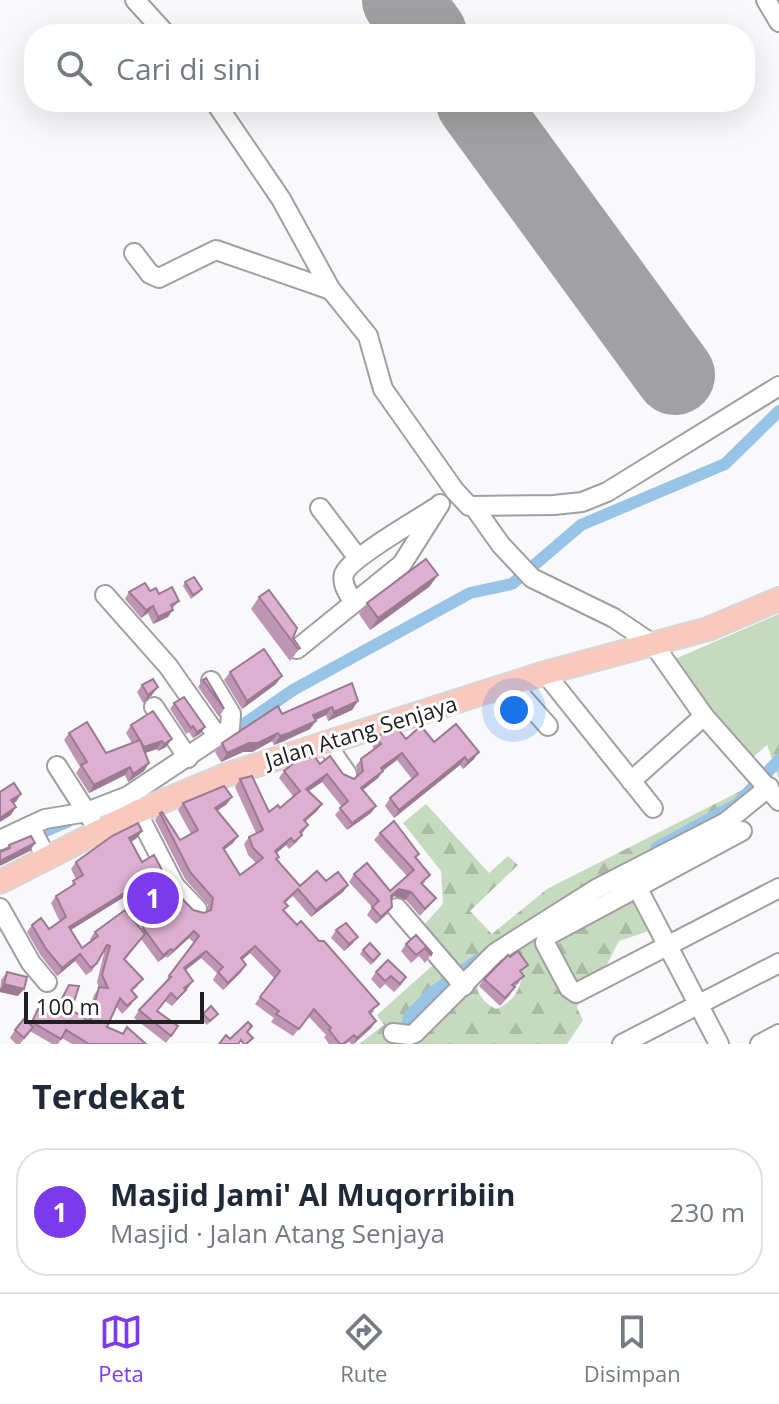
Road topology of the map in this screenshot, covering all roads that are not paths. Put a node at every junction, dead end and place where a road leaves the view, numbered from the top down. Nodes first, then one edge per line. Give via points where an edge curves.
1 (135, 0) edge
2 (770, 1) edge
3 (779, 22) edge
4 (157, 24) edge
5 (222, 112) edge
6 (134, 253) dead end
7 (331, 290) junction
8 (779, 386) edge
9 (455, 491) junction
10 (440, 504) junction
11 (474, 507) junction
12 (320, 508) dead end
13 (358, 558) junction
14 (105, 595) dead end
15 (779, 599) edge
16 (354, 603) junction
17 (654, 645) junction
18 (297, 649) edge
19 (545, 673) junction
20 (211, 681) edge
21 (511, 684) junction
22 (154, 707) dead end
23 (704, 716) junction
24 (548, 726) dead end
25 (218, 737) junction
26 (325, 742) junction
27 (57, 766) dead end
28 (184, 770) junction
29 (347, 774) edge
30 (631, 781) junction
31 (771, 790) edge
32 (653, 808) dead end
33 (137, 812) junction
34 (92, 822) junction
35 (742, 831) dead end
36 (36, 839) junction
37 (0, 840) edge
38 (0, 882) edge
39 (637, 887) junction
40 (779, 888) edge
41 (0, 908) edge
42 (397, 908) dead end
43 (197, 909) edge
44 (667, 945) junction
45 (779, 963) edge
46 (459, 980) junction
47 (47, 982) dead end
48 (699, 1003) junction
49 (402, 1034) dead end
50 (779, 1034) edge
51 (622, 1044) edge
52 (719, 1044) edge
53 (760, 1044) edge

1 - 4 street
2 - 3 street
5 - 7 street via 281,199
6 - 7 street via 159,278 216,250
7 - 9 street via 368,336 383,389
8 - 11 street via 607,492 582,502
9 - 10 street
9 - 11 street
10 - 13 street
10 - 16 street via 402,564
11 - 17 street via 526,573
12 - 13 street
13 - 16 street via 343,576
14 - 25 street via 168,666
15 - 17 main road, Jalan Atang Senjaya
16 - 18 street
17 - 19 main road, Jalan Atang Senjaya
17 - 23 street
19 - 21 main road, Jalan Atang Senjaya
19 - 30 street
20 - 25 street via 231,714 230,728
21 - 24 street
21 - 26 main road, Jalan Atang Senjaya
22 - 28 street
23 - 30 street
23 - 31 street
25 - 28 street
26 - 28 main road, Jalan Atang Senjaya
26 - 29 street
27 - 34 street
28 - 33 main road, Jalan Atang Senjaya
28 - 34 street via 128,796
30 - 32 street
31 - 46 street via 726,822 547,919
33 - 34 main road, Jalan Atang Senjaya
33 - 43 street via 175,886
34 - 36 main road, Jalan Atang Senjaya
34 - 36 street via 54,817
35 - 39 street
36 - 37 street
36 - 38 main road, Jalan Atang Senjaya
39 - 44 street
39 - 44 street via 547,936 545,943 576,993
40 - 44 street
41 - 47 street
42 - 46 street
44 - 48 street
45 - 48 street
46 - 49 street
48 - 51 street
48 - 52 street
50 - 53 street

